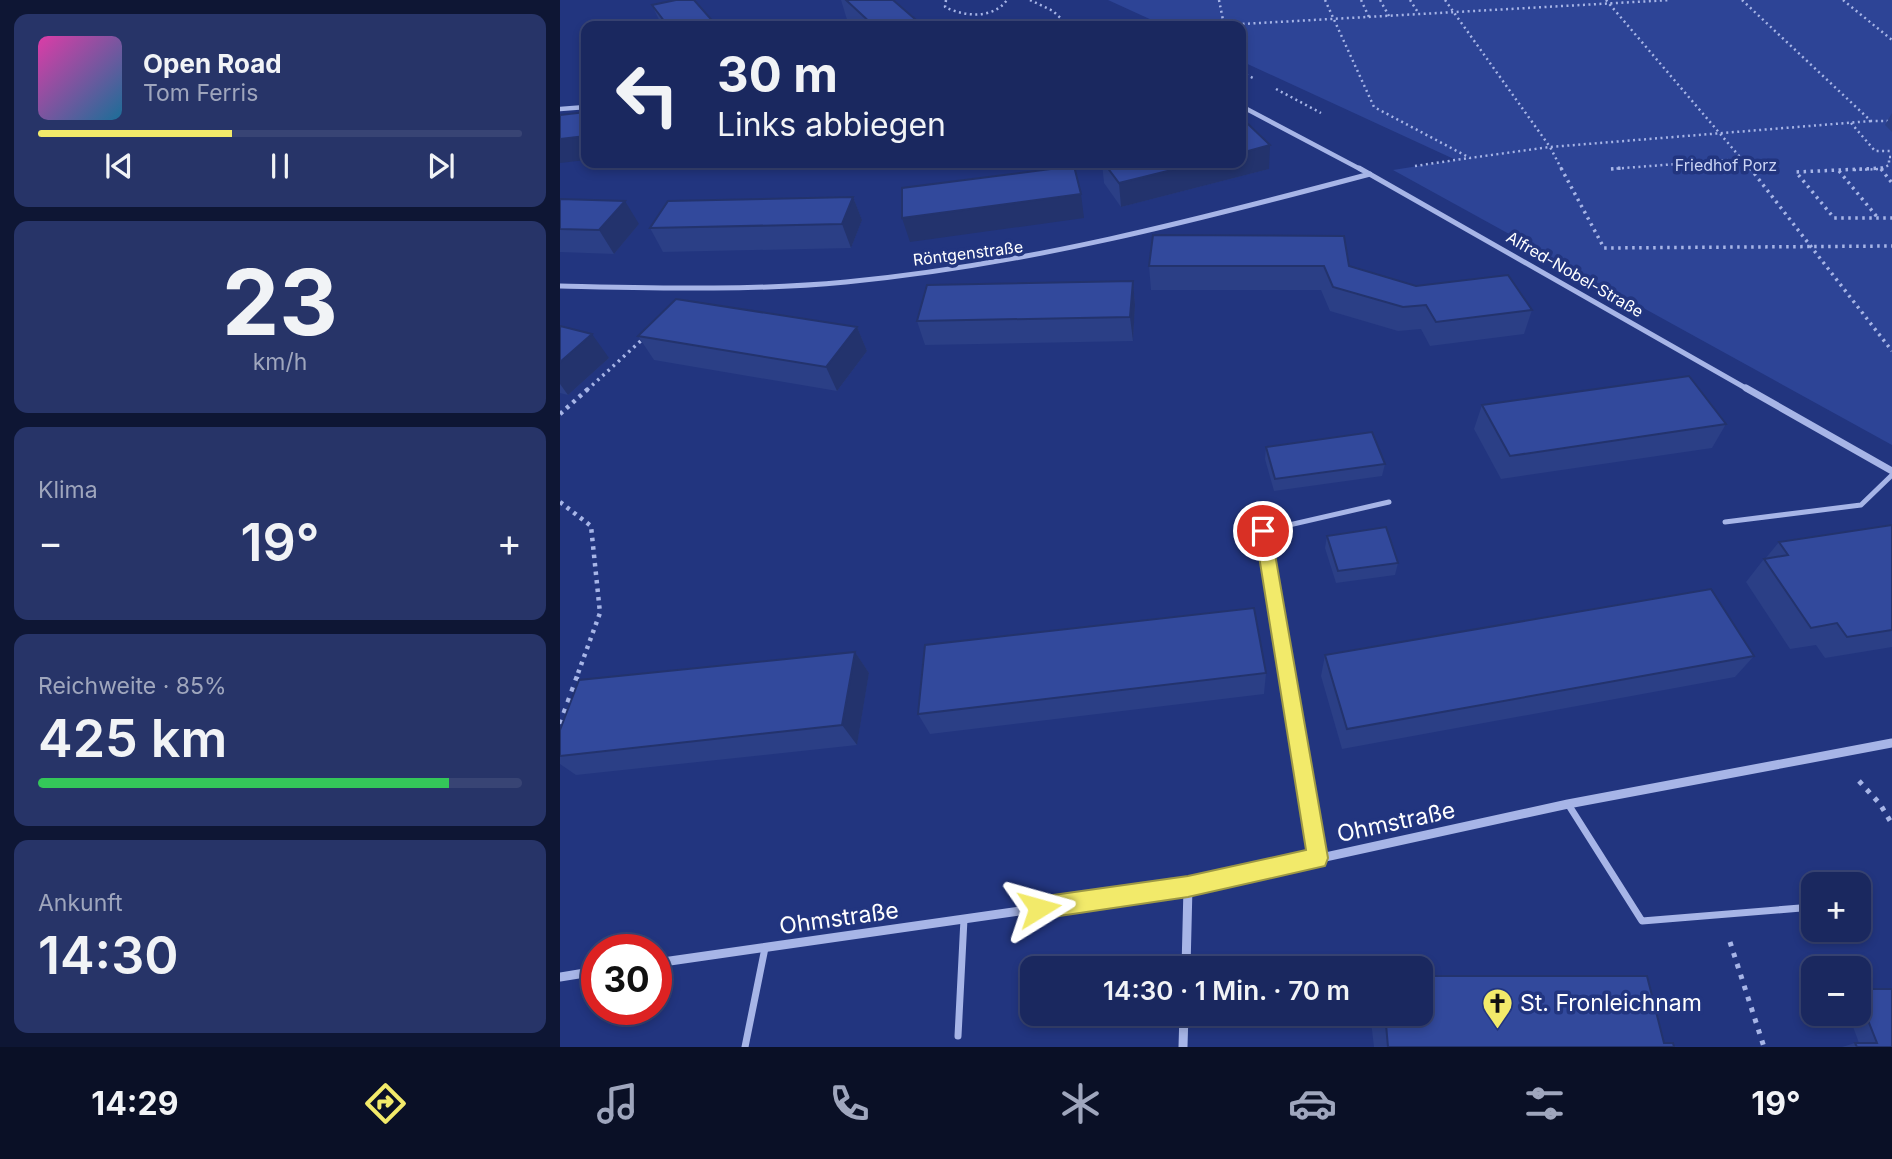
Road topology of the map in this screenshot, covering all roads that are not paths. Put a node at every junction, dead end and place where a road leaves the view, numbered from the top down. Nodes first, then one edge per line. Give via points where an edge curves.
1 (581, 107) edge
2 (560, 109) edge
3 (1246, 109) edge
4 (1370, 174) junction
5 (560, 286) edge
6 (1892, 473) edge
7 (1389, 502) dead end
8 (1725, 523) dead end
9 (1892, 743) edge
10 (1568, 804) junction
11 (1318, 858) junction
12 (1188, 887) junction
13 (1801, 908) edge
14 (964, 919) junction
15 (765, 948) junction
16 (1186, 956) edge
17 (672, 961) edge
18 (581, 973) edge
19 (560, 976) edge
20 (1184, 1026) edge
21 (958, 1036) dead end
22 (746, 1047) edge
23 (1183, 1047) edge

1 - 2 street
3 - 4 street, Alfred-Nobel-Straße
4 - 5 street, Röntgenstraße via 1031,257 846,282 698,289
4 - 6 street, Alfred-Nobel-Straße
6 - 8 lane via 1861,505
7 - 11 lane via 1263,531
9 - 10 street, Ohmstraße
10 - 11 street, Ohmstraße
10 - 13 lane via 1642,921
11 - 12 street, Ohmstraße
12 - 14 street, Ohmstraße
12 - 16 street
14 - 15 street, Ohmstraße
14 - 21 lane
15 - 17 street, Ohmstraße
15 - 22 lane
18 - 19 street
20 - 23 street

